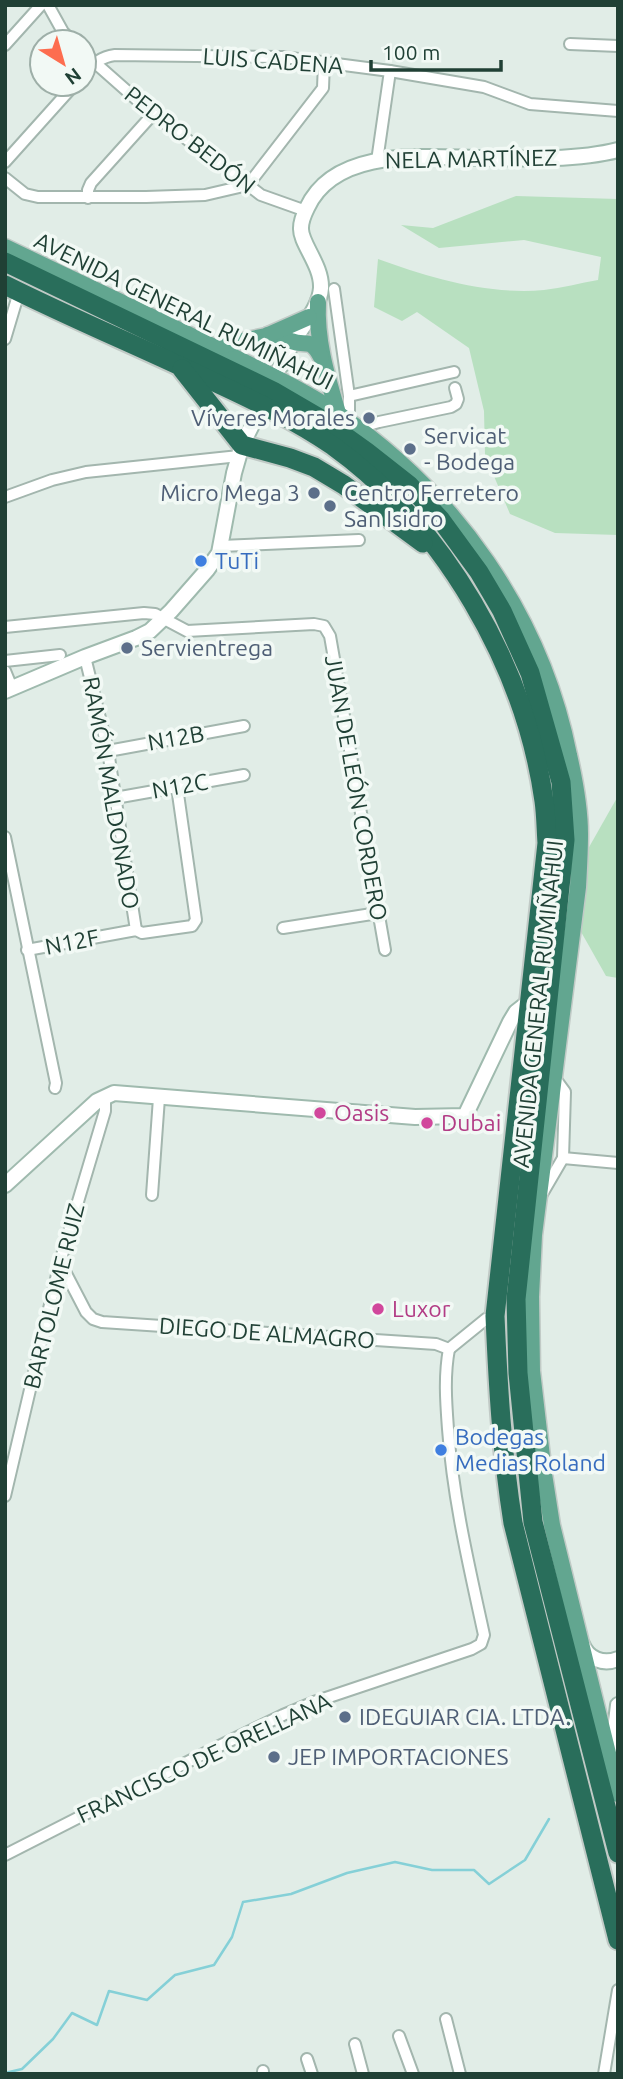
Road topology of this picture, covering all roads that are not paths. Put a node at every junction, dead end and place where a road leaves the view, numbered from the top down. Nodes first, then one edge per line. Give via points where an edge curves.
1 (41, 5) edge
2 (48, 5) edge
3 (61, 28) edge
4 (570, 44) dead end
5 (5, 45) edge
6 (618, 46) edge
7 (98, 61) edge
8 (324, 62) junction
9 (98, 67) edge
10 (390, 71) junction
11 (62, 98) edge
12 (618, 111) edge
13 (152, 114) junction
14 (618, 150) edge
15 (377, 161) junction
16 (5, 162) edge
17 (5, 178) edge
18 (248, 186) junction
19 (88, 198) junction
20 (306, 211) junction
21 (5, 247) edge
22 (5, 262) edge
23 (12, 288) edge
24 (334, 289) dead end
25 (318, 302) junction
26 (309, 317) junction
27 (266, 336) junction
28 (5, 339) edge
29 (293, 342) junction
30 (214, 347) junction
31 (323, 362) junction
32 (179, 365) junction
33 (280, 367) dead end
34 (454, 372) dead end
35 (455, 388) dead end
36 (349, 396) junction
37 (256, 417) dead end
38 (348, 421) junction
39 (241, 450) junction
40 (5, 497) edge
41 (359, 540) dead end
42 (221, 546) junction
43 (442, 557) junction
44 (163, 618) junction
45 (5, 627) edge
46 (60, 654) dead end
47 (85, 657) junction
48 (5, 662) edge
49 (5, 671) edge
50 (8, 689) edge
51 (244, 726) dead end
52 (108, 751) junction
53 (244, 775) dead end
54 (177, 787) junction
55 (116, 798) junction
56 (5, 838) edge
57 (377, 913) junction
58 (283, 928) dead end
59 (136, 930) junction
60 (27, 950) junction
61 (386, 950) dead end
62 (530, 1001) junction
63 (554, 1077) junction
64 (55, 1088) dead end
65 (105, 1096) junction
66 (159, 1098) junction
67 (563, 1158) junction
68 (618, 1163) edge
69 (5, 1185) edge
70 (152, 1195) dead end
71 (539, 1199) junction
72 (60, 1262) junction
73 (495, 1316) junction
74 (449, 1349) junction
75 (5, 1496) edge
76 (581, 1639) junction
77 (618, 1659) edge
78 (618, 1705) edge
79 (617, 1793) edge
80 (618, 1853) edge
81 (5, 1855) edge
82 (618, 1940) edge
83 (618, 1990) edge
84 (446, 2019) dead end
85 (399, 2036) dead end
86 (355, 2044) dead end
87 (307, 2059) dead end
88 (312, 2074) edge
89 (363, 2074) edge
90 (413, 2074) edge
91 (460, 2074) edge
92 (604, 2074) edge

1 - 5 street
2 - 3 street
4 - 6 street
7 - 8 street, LUIS CADENA via 115,55 282,57
8 - 10 street, LUIS CADENA
8 - 18 street via 323,88
9 - 13 street, PEDRO BEDÓN
10 - 12 street, LUIS CADENA via 484,87 530,104
10 - 15 street
11 - 16 street
13 - 18 street, PEDRO BEDÓN
13 - 19 street via 91,183
14 - 15 main road, NELA MARTÍNEZ via 580,156
15 - 20 main road, NELA MARTÍNEZ via 329,180
17 - 19 street via 32,196
18 - 19 street via 205,195
18 - 20 street, PEDRO BEDÓN
20 - 25 main road via 301,232 318,269
21 - 30 main road, AVENIDA GENERAL RUMIÑAHUI
22 - 80 highway via 273,391 367,452 409,485 480,572 530,673 561,782 565,840 516,1299 518,1373 533,1522
23 - 28 street
23 - 32 highway
24 - 36 street
25 - 26 main road
25 - 31 main road
26 - 27 main road
26 - 29 main road
27 - 29 main road via 275,334
27 - 30 main road
29 - 31 main road via 310,344
29 - 33 main road
30 - 38 main road, AVENIDA GENERAL RUMIÑAHUI via 309,395
31 - 38 main road
32 - 39 highway
32 - 43 highway via 266,407 332,446 395,498
34 - 36 street
35 - 38 street via 458,400 451,407 379,422
36 - 38 street
37 - 39 main road
38 - 63 main road, AVENIDA GENERAL RUMIÑAHUI via 407,468 471,538 501,580 543,664 558,707 576,787 580,833 578,887
39 - 40 street via 86,472
39 - 42 main road
39 - 43 highway via 314,467
41 - 42 street
42 - 44 main road via 207,570
43 - 62 highway via 490,631 519,699 544,801 547,843
44 - 45 street via 144,612
44 - 47 main road via 150,631
44 - 57 street, JUAN DE LEÓN CORDERO via 187,631 324,626 330,636
46 - 48 street
47 - 50 main road
47 - 52 street, RAMÓN MALDONADO
49 - 50 street
51 - 52 street, N12B
52 - 55 street, RAMÓN MALDONADO
53 - 54 street, N12C
54 - 55 street, N12C
54 - 59 street, N12F via 197,920 192,926
55 - 59 street, RAMÓN MALDONADO
56 - 60 street
57 - 58 street
57 - 61 street, JUAN DE LEÓN CORDERO
59 - 60 street, N12F
60 - 64 street
62 - 66 main road via 510,1022 465,1116 415,1117
62 - 73 highway
63 - 67 street via 565,1093
63 - 71 main road, AVENIDA GENERAL RUMIÑAHUI
65 - 66 main road
65 - 69 main road
65 - 72 street, BARTOLOME RUIZ via 105,1111
66 - 70 street
67 - 68 street
67 - 71 street
71 - 76 main road, AVENIDA GENERAL RUMIÑAHUI via 531,1297 532,1371 552,1525
72 - 74 street, DIEGO DE ALMAGRO via 86,1312 102,1322
72 - 75 street, BARTOLOME RUIZ
73 - 74 street
73 - 82 highway via 513,1523
74 - 81 street, FRANCISCO DE ORELLANA via 445,1370 450,1458 484,1634 481,1644 283,1715
76 - 77 main road via 592,1657
76 - 79 main road, AVENIDA GENERAL RUMIÑAHUI
78 - 79 main road via 614,1738
83 - 92 street
84 - 91 street
85 - 90 street
86 - 89 street
87 - 88 street

